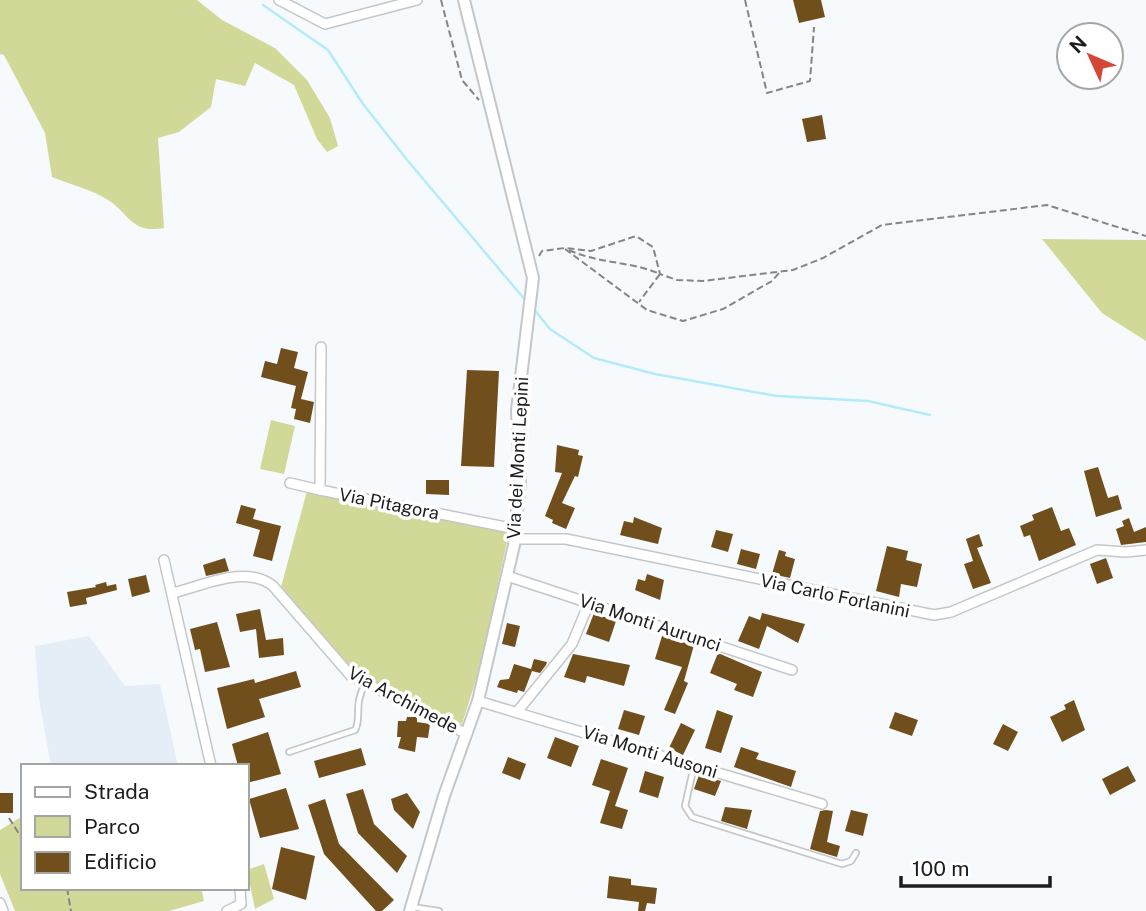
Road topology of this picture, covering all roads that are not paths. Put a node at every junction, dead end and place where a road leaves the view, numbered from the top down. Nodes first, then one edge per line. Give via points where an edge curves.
1 (279, 0) edge
2 (417, 0) edge
3 (464, 0) edge
4 (321, 347) dead end
5 (290, 483) dead end
6 (320, 490) junction
7 (516, 534) junction
8 (1146, 550) edge
9 (164, 560) dead end
10 (507, 576) junction
11 (172, 593) junction
12 (590, 603) junction
13 (792, 670) dead end
14 (365, 684) junction
15 (478, 701) junction
16 (517, 712) junction
17 (467, 734) junction
18 (289, 752) dead end
19 (211, 764) edge
20 (694, 765) junction
21 (822, 804) dead end
22 (856, 853) dead end
23 (240, 890) edge
24 (0, 904) edge
25 (410, 909) edge
26 (3, 911) edge
27 (227, 911) edge
28 (439, 911) edge

1 - 2 street via 325,24
3 - 7 street, Via dei Monti Lepini via 531,268 516,423 520,479
4 - 6 street, Via Pitagora
5 - 6 street
6 - 7 street, Via Pitagora
7 - 8 street, Via Carlo Forlanini via 566,539 929,615 951,612 1097,550
7 - 10 street, Via dei Monti Lepini
9 - 11 street
10 - 12 street, Via Monti Aurunci
10 - 15 street, Via dei Monti Lepini
11 - 14 street, Via Archimede via 244,575 262,579 342,668
11 - 19 street
12 - 13 street, Via Monti Aurunci
12 - 16 street via 569,650
14 - 17 street, Via Archimede
14 - 18 lane via 357,700 355,730
15 - 16 street, Via Monti Ausoni
15 - 17 street, Via dei Monti Lepini
16 - 20 street, Via Monti Ausoni
17 - 25 street, Via dei Monti Lepini
20 - 21 street, Via Monti Ausoni
20 - 22 lane via 685,806 692,817 842,864
23 - 27 street via 241,904
24 - 26 street
25 - 28 lane

